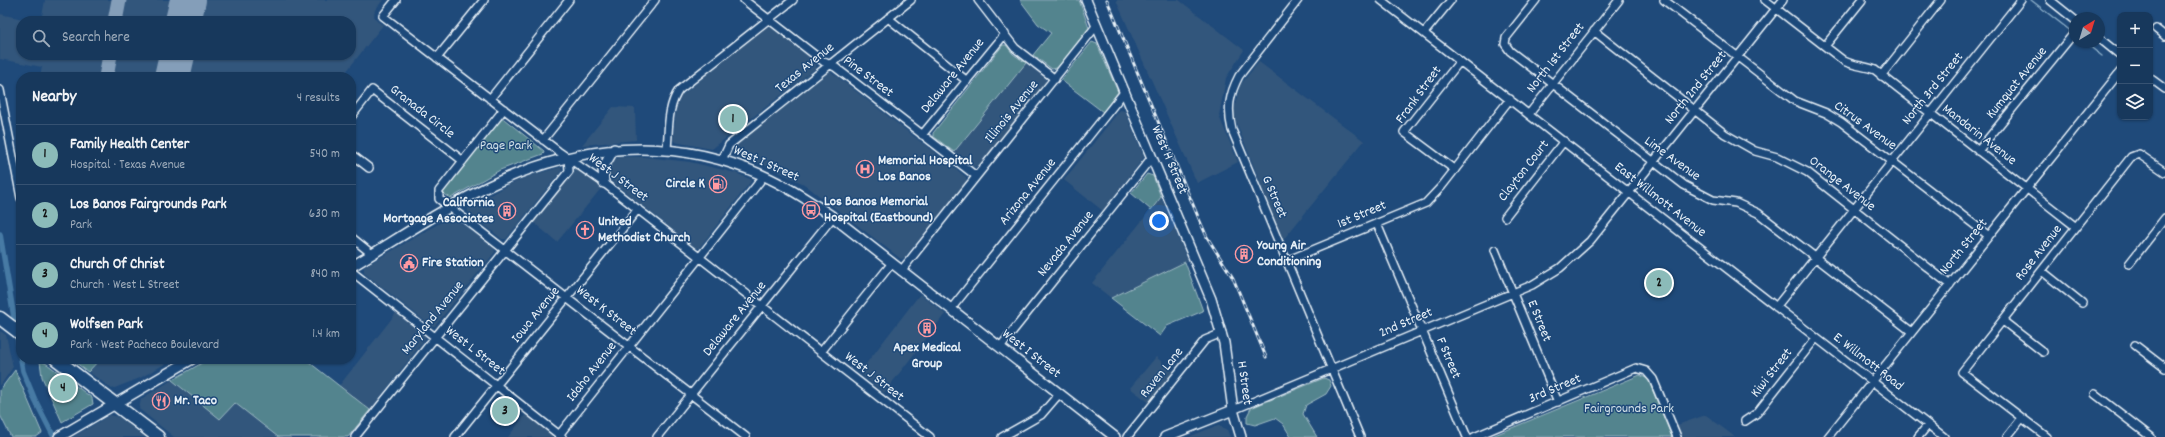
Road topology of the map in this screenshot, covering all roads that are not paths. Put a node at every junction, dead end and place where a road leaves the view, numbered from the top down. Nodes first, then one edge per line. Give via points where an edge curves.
1 (396, 0) edge
2 (484, 0) edge
3 (569, 0) edge
4 (656, 0) edge
5 (744, 0) edge
6 (793, 0) edge
7 (911, 0) edge
8 (978, 0) edge
9 (1086, 0) edge
10 (1298, 0) edge
11 (1381, 0) edge
12 (1451, 0) edge
13 (1536, 0) edge
14 (1619, 0) edge
15 (1664, 0) edge
16 (1766, 0) edge
17 (1783, 0) edge
18 (1862, 0) edge
19 (1941, 0) edge
20 (2021, 0) edge
21 (2050, 0) edge
22 (1776, 8) junction
23 (2069, 15) edge
24 (888, 18) junction
25 (769, 19) junction
26 (1097, 25) junction
27 (2156, 29) dead end
28 (1594, 31) junction
29 (1424, 33) junction
30 (1005, 34) junction
31 (2165, 36) edge
32 (2069, 39) edge
33 (2105, 43) edge
34 (1825, 46) junction
35 (2117, 53) edge
36 (1737, 57) junction
37 (438, 58) junction
38 (1460, 61) junction
39 (830, 64) junction
40 (1881, 76) junction
41 (2117, 76) edge
42 (1055, 79) junction
43 (2153, 80) edge
44 (967, 81) junction
45 (1553, 84) junction
46 (0, 90) edge
47 (2165, 90) edge
48 (1125, 92) junction
49 (490, 99) junction
50 (1510, 100) junction
51 (504, 110) junction
52 (1695, 110) junction
53 (356, 111) edge
54 (1929, 113) junction
55 (1529, 114) junction
56 (922, 135) junction
57 (543, 140) junction
58 (1564, 141) junction
59 (614, 149) junction
60 (667, 149) junction
61 (1978, 151) junction
62 (568, 157) junction
63 (1152, 157) junction
64 (356, 158) edge
65 (722, 160) junction
66 (463, 161) junction
67 (1891, 161) junction
68 (1653, 162) junction
69 (369, 168) dead end
70 (1455, 170) junction
71 (16, 172) edge
72 (2165, 172) edge
73 (764, 176) junction
74 (976, 176) junction
75 (604, 183) junction
76 (2027, 189) junction
77 (1629, 192) junction
78 (1426, 203) joint
79 (449, 208) junction
80 (638, 209) junction
81 (1853, 209) junction
82 (833, 217) junction
83 (1505, 217) dead end
84 (2165, 218) edge
85 (1377, 224) junction
86 (2076, 227) junction
87 (1989, 236) junction
88 (356, 241) edge
89 (506, 250) junction
90 (1495, 250) dead end
91 (372, 254) junction
92 (700, 257) junction
93 (1815, 257) junction
94 (1286, 261) junction
95 (356, 263) edge
96 (892, 263) junction
97 (2128, 264) dead end
98 (901, 271) junction
99 (2042, 272) junction
100 (356, 275) edge
101 (1950, 285) junction
102 (1513, 293) junction
103 (567, 298) junction
104 (2082, 303) dead end
105 (762, 306) junction
106 (1776, 306) junction
107 (951, 309) junction
108 (2, 320) edge
109 (2003, 321) junction
110 (16, 330) edge
111 (1222, 332) junction
112 (1422, 332) junction
113 (1912, 332) junction
114 (435, 336) junction
115 (1816, 338) junction
116 (2135, 345) dead end
117 (629, 346) junction
118 (1000, 348) junction
119 (821, 352) junction
120 (2043, 352) dead end
121 (63, 364) edge
122 (183, 364) edge
123 (1331, 368) junction
124 (2165, 368) edge
125 (1872, 382) junction
126 (497, 384) junction
127 (691, 394) junction
128 (1060, 394) junction
129 (2095, 394) dead end
130 (1558, 402) junction
131 (116, 403) junction
132 (1233, 410) junction
133 (2022, 418) junction
134 (1745, 421) dead end
135 (1928, 425) junction
136 (61, 435) edge
137 (561, 436) edge
138 (742, 436) edge
139 (158, 437) edge
140 (355, 437) edge
141 (455, 437) edge
142 (657, 437) edge
143 (930, 437) edge
144 (1002, 437) edge
145 (1115, 437) edge
146 (1127, 437) edge
147 (1165, 437) edge
148 (1241, 437) edge
149 (1360, 437) edge
150 (1467, 437) edge
151 (1474, 437) edge
152 (1677, 437) edge
153 (1828, 437) edge
154 (1918, 437) edge
155 (1944, 437) edge
156 (2007, 437) edge
157 (2047, 437) edge
158 (2150, 437) edge

1 - 37 street, West J Street via 383,16
2 - 37 street
3 - 49 street
4 - 57 street
5 - 25 street, Pine Street
6 - 25 street
7 - 24 street, Texas Avenue
8 - 30 street
9 - 26 street, West H Street
10 - 94 street, G Street via 1239,76 1233,88 1228,113 1232,130
11 - 29 street, East Willmott Avenue
12 - 29 street
13 - 45 street, Lime Avenue via 1509,34 1505,44 1510,51
14 - 28 street, North 1st Street
15 - 36 street, Citrus Avenue
16 - 22 street, Mandarin Avenue
17 - 22 street, North 2nd Street
18 - 34 street
19 - 40 street
20 - 54 street, North 3rd Street
21 - 23 street
22 - 34 street, Mandarin Avenue
22 - 36 street, North 2nd Street
24 - 39 street, Texas Avenue
24 - 44 street
25 - 39 street, Pine Street
25 - 60 street via 679,90 670,110
26 - 42 street, Illinois Avenue
26 - 48 street, West H Street
27 - 31 street
28 - 45 street, North 1st Street
28 - 52 street, Orange Avenue
29 - 38 street, East Willmott Avenue
30 - 42 street via 1015,48
30 - 44 street, Delaware Avenue
32 - 61 street, Kumquat Avenue
33 - 35 street
34 - 40 street, Mandarin Avenue via 1844,61 1864,65
36 - 52 street, North 2nd Street
36 - 67 street, Citrus Avenue via 1795,101 1836,119
37 - 49 street, West J Street
38 - 50 street, East Willmott Avenue
38 - 70 street, Frank Street via 1404,132
39 - 56 street, Pine Street
39 - 65 street, Texas Avenue via 729,145
40 - 54 street, Mandarin Avenue
41 - 76 street, North Street
42 - 74 street, Illinois Avenue
43 - 47 street
44 - 56 street, Delaware Avenue
45 - 55 street, North 1st Street
45 - 68 street, Lime Avenue
46 - 71 street
48 - 63 street, West H Street
48 - 107 street, Arizona Avenue
49 - 51 street, West J Street
50 - 55 street, East Willmott Avenue
50 - 70 street, North 1st Street
51 - 57 street, West J Street
51 - 66 street
52 - 68 street, North 2nd Street
52 - 81 street, Orange Avenue via 1739,143 1807,172
53 - 66 street, Granada Circle via 372,90
54 - 61 street, Mandarin Avenue
54 - 67 street, North 3rd Street
55 - 58 street, East Willmott Avenue
56 - 74 street, Pine Street
57 - 62 street, West J Street
58 - 77 street, East Willmott Avenue
58 - 83 street, Clayton Court
59 - 60 street, West I Street
59 - 62 street, West I Street
59 - 75 street via 603,168
60 - 65 street, West I Street
61 - 76 street, Mandarin Avenue
62 - 75 street, West J Street
62 - 79 street, West I Street via 513,176
62 - 89 street, Maryland Avenue via 569,171
63 - 111 street, West H Street via 1197,264
63 - 118 street, Nevada Avenue
64 - 69 street
65 - 73 street, West I Street
66 - 79 street via 439,191 439,199
67 - 81 street, North 3rd Street
67 - 87 street, Citrus Avenue
68 - 77 street, North 2nd Street
68 - 93 street, Lime Avenue via 1697,194 1712,200 1736,203 1758,213
70 - 78 street, North 1st Street
72 - 86 street, Rose Avenue via 2140,154 2131,157
73 - 82 street, West I Street via 805,198
73 - 92 street, Idaho Avenue
74 - 98 street, Illinois Avenue
75 - 80 street, West J Street
76 - 86 street, Mandarin Avenue
76 - 87 street, North Street
77 - 102 street, 2nd Street via 1574,257 1549,276
77 - 106 street, East Willmott Avenue
78 - 85 street, 1st Street
79 - 89 street, West K Street
79 - 91 street, West I Street
80 - 92 street, West J Street
80 - 103 street, Iowa Avenue
81 - 93 street, North 3rd Street
81 - 101 street, Orange Avenue
82 - 96 street, West I Street
82 - 105 street, Delaware Avenue
84 - 97 street
85 - 94 street, 1st Street
85 - 112 street, F Street
86 - 99 street, Rose Avenue
87 - 101 street, North Street
88 - 91 street
89 - 103 street, West K Street
89 - 114 street, Maryland Avenue
90 - 102 street, E Street
91 - 95 street, West I Street
92 - 105 street, West J Street
92 - 117 street, Idaho Avenue
93 - 106 street, North 3rd Street
93 - 113 street, Lime Avenue
94 - 123 street, G Street
96 - 98 street, West I Street
96 - 119 street
98 - 107 street, West I Street
99 - 104 street
99 - 109 street, Rose Avenue
100 - 114 street, West L Street
101 - 113 street, North Street
102 - 112 street, 2nd Street
102 - 130 street, E Street
103 - 117 street, West K Street
103 - 126 street, Iowa Avenue
105 - 119 street, West J Street
105 - 127 street, Delaware Avenue
106 - 115 street, E. Willmott Road
107 - 118 street, West I Street
108 - 110 highway
109 - 120 street
109 - 133 street, Rose Avenue via 1962,372
111 - 132 street, H Street
111 - 146 street, Raven Lane via 1205,340
112 - 123 street, 2nd Street
112 - 150 street, F Street
113 - 125 street, North Street
114 - 126 street, West L Street
114 - 140 street, Maryland Avenue
115 - 125 street, E. Willmott Road
115 - 134 street, Kiwi Street via 1757,413
116 - 124 street
117 - 127 street, West K Street
117 - 137 street, Idaho Avenue
118 - 128 street, West I Street
119 - 143 street, West J Street
121 - 131 highway
122 - 131 street
123 - 132 street, 2nd Street
123 - 149 street, G Street
125 - 135 street, E. Willmott Road
125 - 153 street, North Street
126 - 137 street, West L Street
126 - 141 street, Iowa Avenue
127 - 138 street, West K Street
127 - 142 street, Delaware Avenue
128 - 144 street via 1041,415
128 - 145 street, West I Street
129 - 158 street
130 - 151 street, 3rd Street
130 - 152 street, 3rd Street via 1636,368 1646,371 1653,379
131 - 136 street
131 - 139 highway
132 - 147 street, 2nd Street
132 - 148 street, H Street
133 - 156 street
133 - 157 street
135 - 154 street
135 - 155 street, E. Willmott Road

